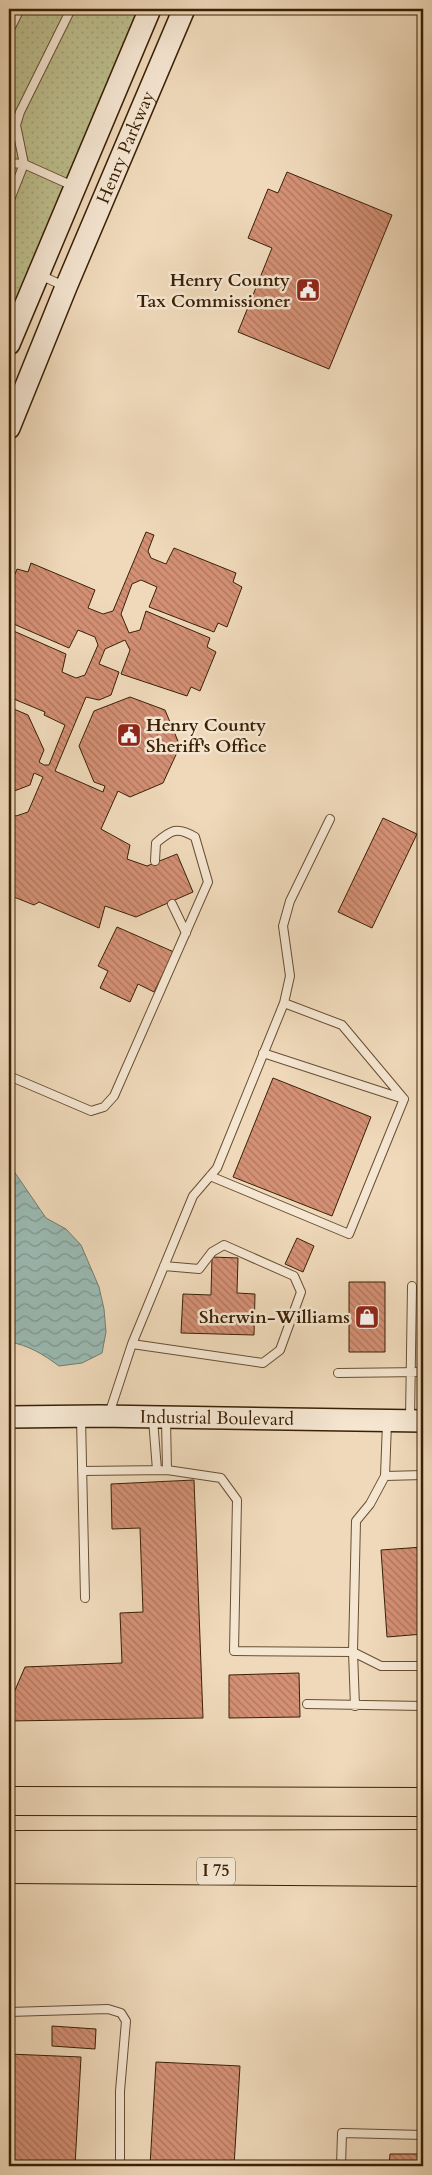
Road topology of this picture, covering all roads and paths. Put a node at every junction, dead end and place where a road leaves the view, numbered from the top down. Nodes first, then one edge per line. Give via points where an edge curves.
1 (20, 9) edge
2 (72, 9) edge
3 (150, 9) edge
4 (184, 9) edge
5 (9, 30) edge
6 (9, 163) edge
7 (24, 164) junction
8 (75, 187) junction
9 (9, 202) edge
10 (38, 274) junction
11 (66, 286) junction
12 (9, 344) edge
13 (9, 428) edge
14 (330, 819) dead end
15 (155, 861) dead end
16 (172, 904) dead end
17 (186, 933) junction
18 (284, 1003) junction
19 (263, 1053) junction
20 (9, 1076) edge
21 (404, 1100) junction
22 (210, 1176) junction
23 (164, 1266) junction
24 (412, 1286) dead end
25 (132, 1344) junction
26 (423, 1372) edge
27 (338, 1373) dead end
28 (411, 1373) junction
29 (81, 1416) junction
30 (108, 1416) junction
31 (9, 1417) edge
32 (160, 1417) junction
33 (387, 1420) junction
34 (417, 1421) edge
35 (157, 1470) junction
36 (167, 1470) junction
37 (82, 1471) junction
38 (423, 1475) edge
39 (385, 1476) junction
40 (84, 1598) dead end
41 (353, 1652) junction
42 (423, 1666) edge
43 (307, 1704) dead end
44 (355, 1706) junction
45 (423, 1706) edge
46 (9, 1801) edge
47 (423, 1802) edge
48 (423, 1844) edge
49 (9, 1845) edge
50 (9, 1869) edge
51 (423, 1872) edge
52 (9, 2012) edge
53 (423, 2136) edge
54 (120, 2166) edge
55 (341, 2166) edge

1 - 5 lane
2 - 7 lane via 20,112 16,125
3 - 8 street, Henry Parkway
4 - 11 street, Henry Parkway
6 - 7 lane
7 - 8 lane
7 - 9 lane
8 - 10 street, Henry Parkway
10 - 11 lane
10 - 12 street, Henry Parkway
11 - 13 street, Henry Parkway
14 - 18 lane via 290,901 283,926 290,976
15 - 17 lane via 156,842 169,832 184,830 195,837 208,882
16 - 17 lane
17 - 20 lane via 114,1096 104,1107 91,1111
18 - 19 lane
18 - 21 lane via 342,1025
19 - 21 lane
19 - 22 lane via 217,1168
21 - 22 lane via 349,1234
22 - 23 lane via 193,1196
23 - 25 lane
23 - 25 lane via 199,1270 212,1252 224,1244 294,1276 302,1292 280,1350 263,1363
24 - 28 lane
25 - 30 lane
26 - 28 lane
27 - 28 lane
28 - 34 lane
29 - 30 street, Industrial Boulevard
29 - 31 street, Industrial Boulevard
29 - 37 lane
30 - 32 street, Industrial Boulevard
32 - 33 street, Industrial Boulevard
32 - 35 lane
32 - 36 lane
33 - 34 street, Industrial Boulevard
33 - 39 lane
35 - 36 lane
35 - 37 lane
36 - 41 lane via 221,1478 237,1500 234,1651
37 - 40 lane
38 - 39 lane
39 - 41 lane via 370,1504 356,1520
41 - 42 lane via 381,1666
41 - 44 lane
43 - 44 lane
44 - 45 lane
46 - 47 highway
48 - 49 highway
50 - 51 highway, I 75
52 - 54 lane via 108,2009 121,2013 126,2021 120,2091
53 - 55 lane via 342,2134

